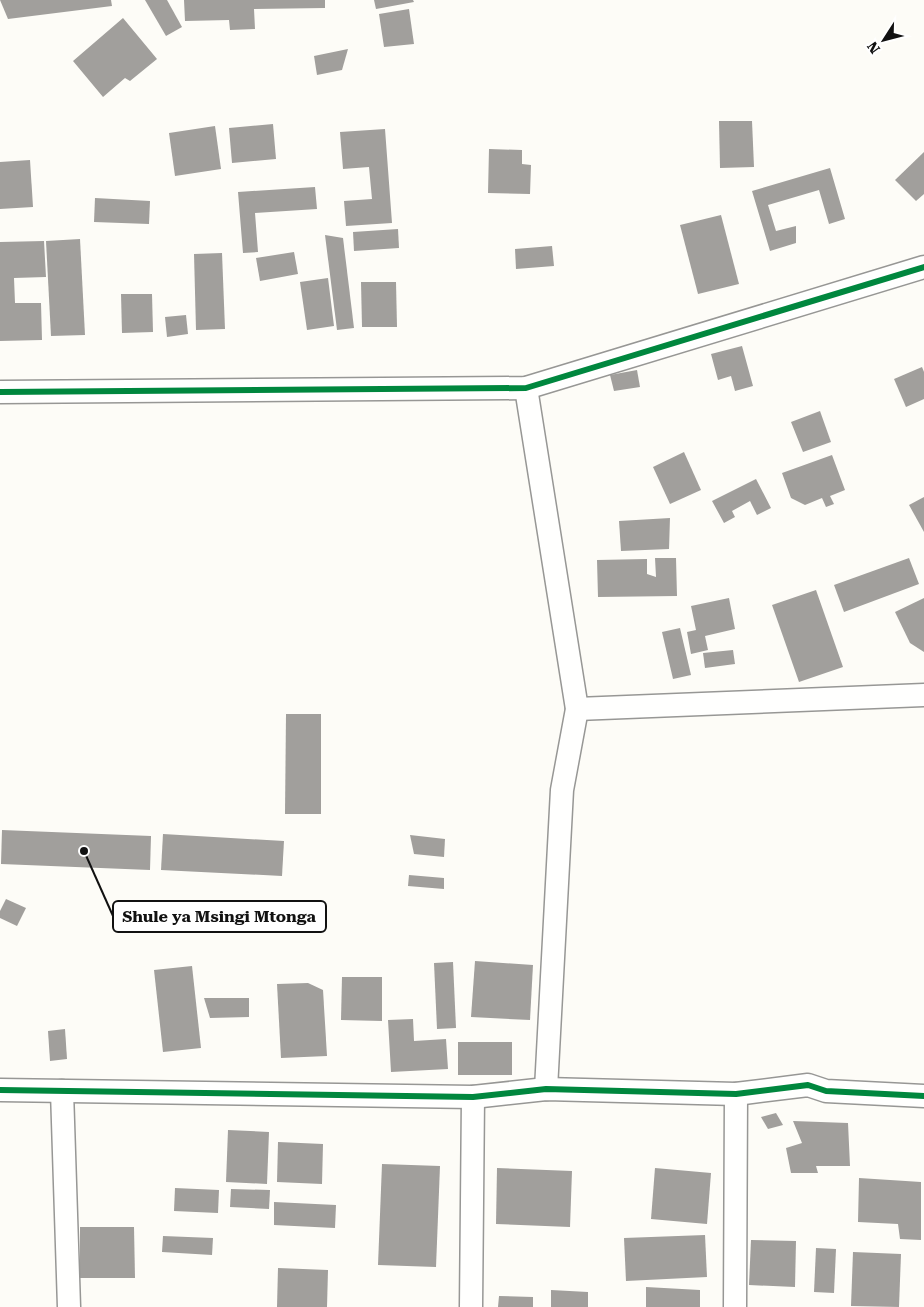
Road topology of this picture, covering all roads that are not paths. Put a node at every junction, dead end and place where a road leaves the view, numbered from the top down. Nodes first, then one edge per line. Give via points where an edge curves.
1 (924, 267) edge
2 (526, 388) junction
3 (0, 392) edge
4 (924, 695) edge
5 (577, 709) junction
6 (546, 1089) junction
7 (0, 1090) edge
8 (62, 1091) junction
9 (736, 1094) junction
10 (924, 1096) edge
11 (473, 1097) junction
12 (69, 1307) edge
13 (471, 1307) edge
14 (736, 1307) edge

1 - 2 street
2 - 3 street
2 - 5 street
4 - 5 street
5 - 6 street via 562,790
6 - 9 street
6 - 11 street
7 - 8 street
8 - 11 street
8 - 12 street
9 - 10 street via 808,1085 826,1091
9 - 14 street
11 - 13 street

